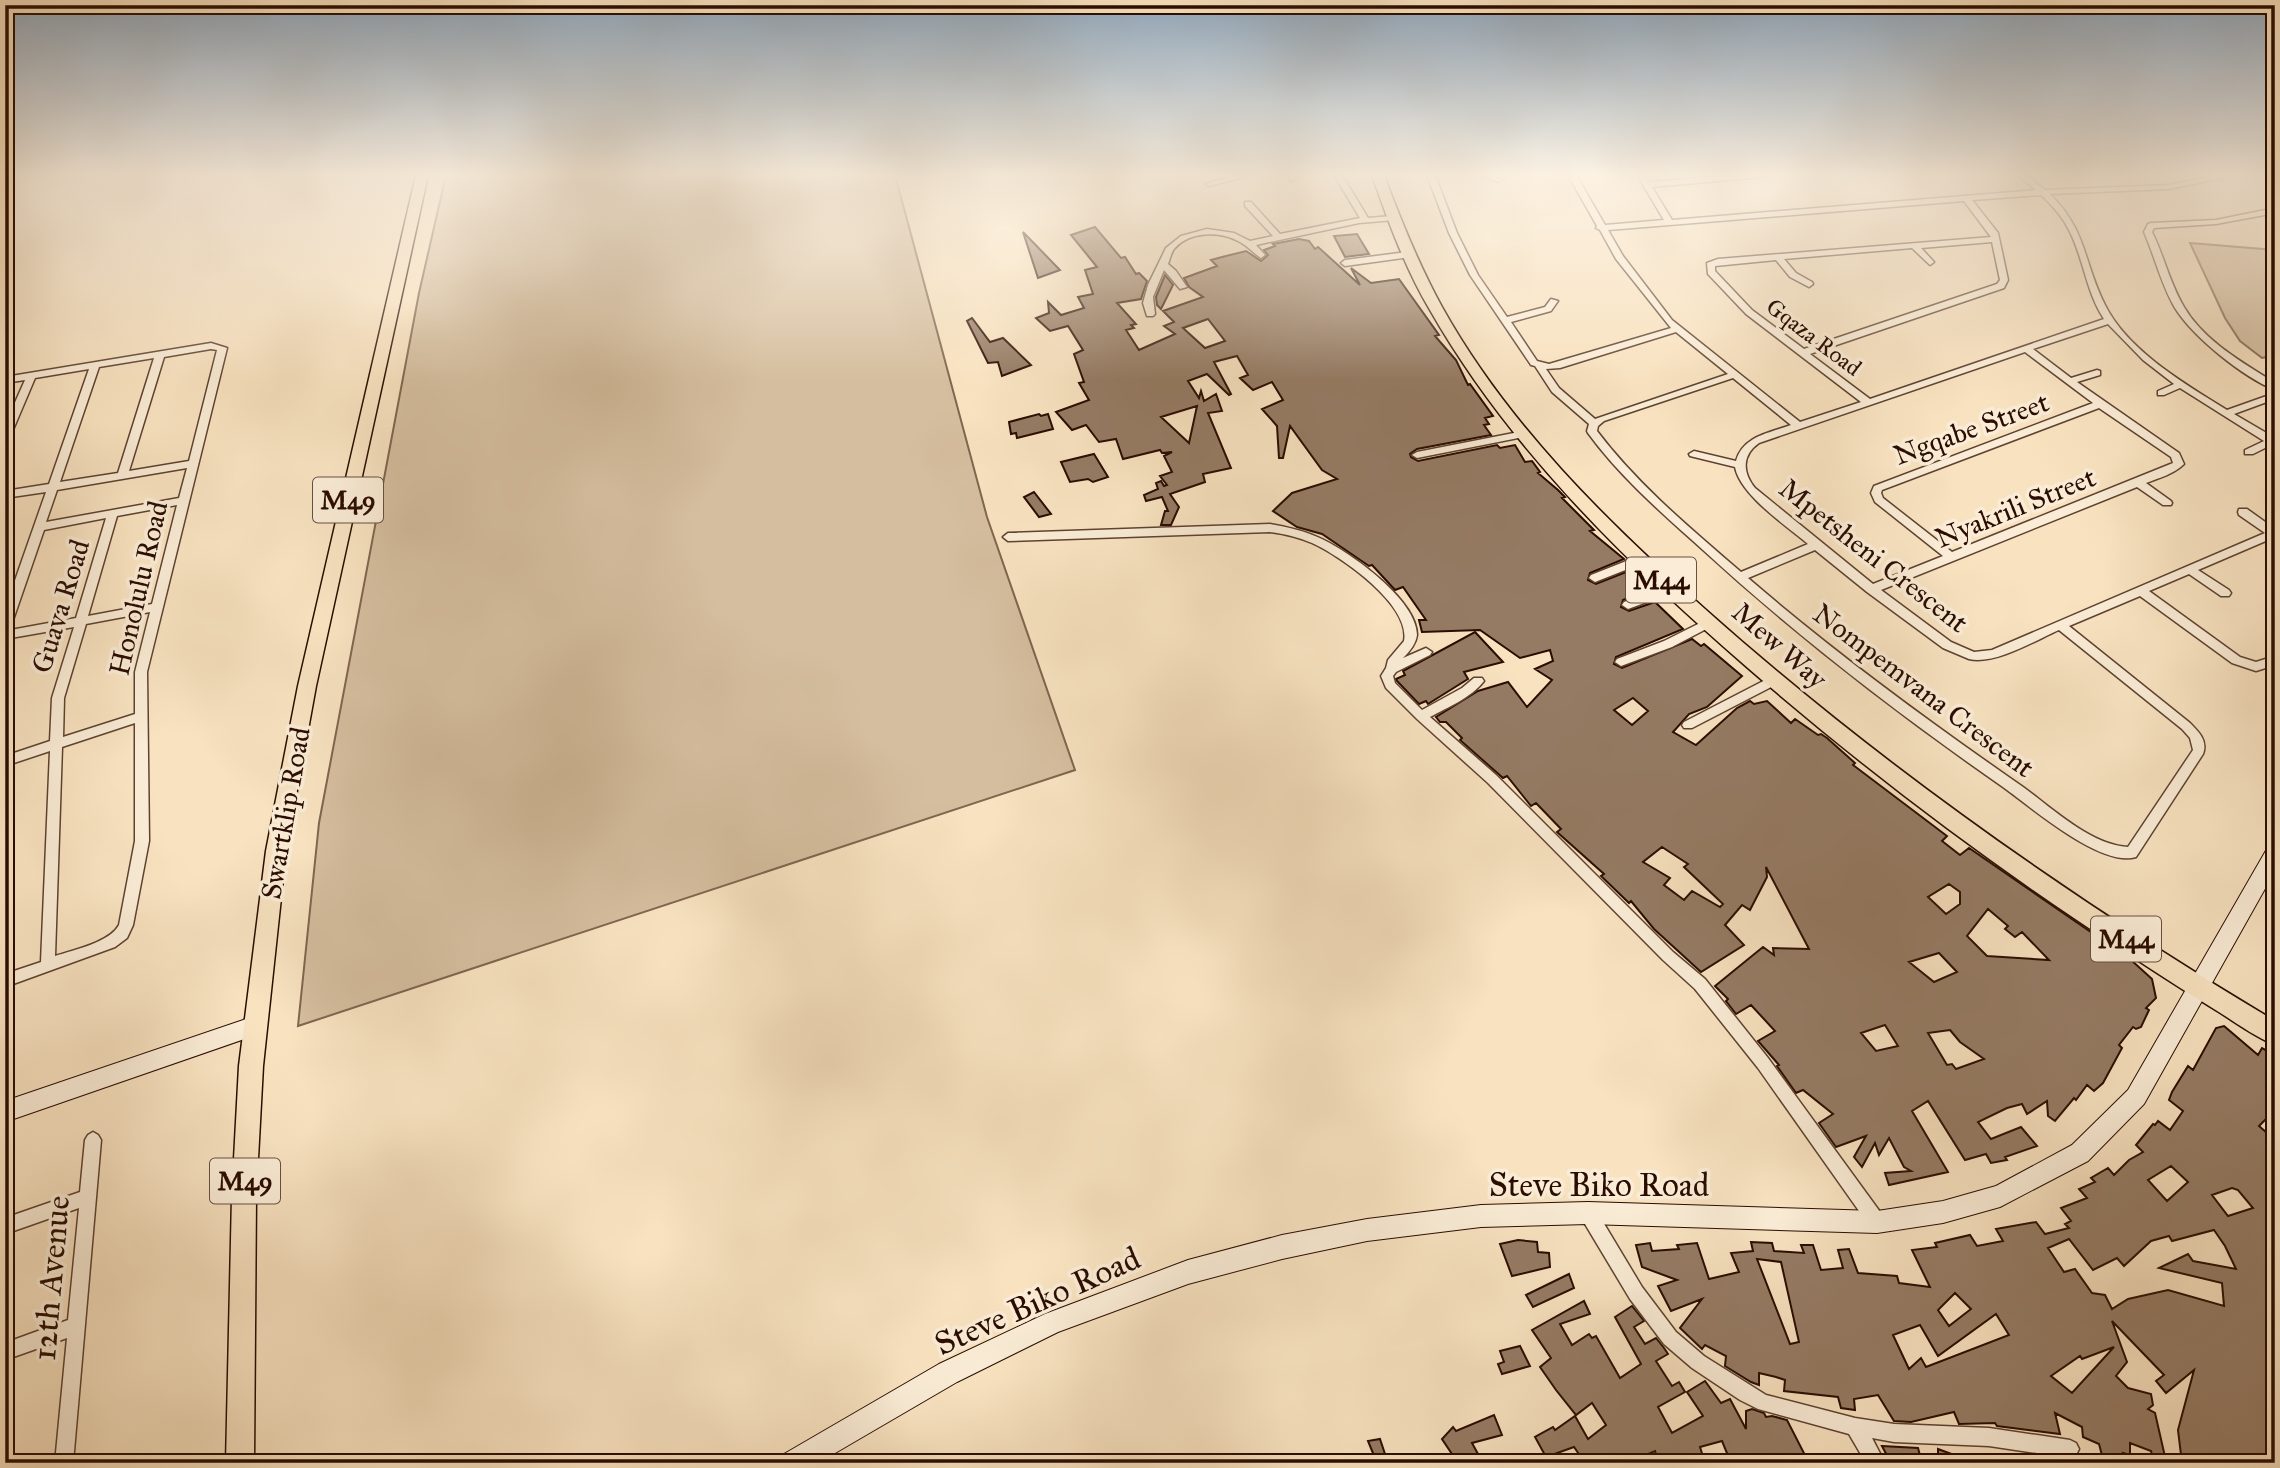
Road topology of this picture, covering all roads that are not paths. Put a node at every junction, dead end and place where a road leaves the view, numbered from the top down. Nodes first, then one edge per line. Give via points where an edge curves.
1 (1251, 243) edge
2 (407, 244) edge
3 (1177, 244) edge
4 (1402, 244) edge
5 (1459, 244) edge
6 (1611, 244) edge
7 (1934, 244) edge
8 (1996, 244) edge
9 (2078, 244) edge
10 (2154, 244) edge
11 (1914, 245) junction
12 (1261, 255) dead end
13 (1407, 255) junction
14 (1777, 257) junction
15 (1930, 262) dead end
16 (1345, 263) dead end
17 (1163, 265) junction
18 (1809, 284) dead end
19 (1183, 287) dead end
20 (1554, 301) dead end
21 (1150, 314) dead end
22 (2110, 320) junction
23 (1505, 321) junction
24 (1678, 329) junction
25 (2026, 348) junction
26 (1803, 353) junction
27 (160, 355) junction
28 (95, 365) junction
29 (1541, 366) junction
30 (2097, 373) dead end
31 (1734, 375) junction
32 (31, 376) junction
33 (5, 380) edge
34 (2071, 381) junction
35 (2181, 384) junction
36 (2275, 387) edge
37 (2161, 393) dead end
38 (2275, 396) edge
39 (1868, 402) junction
40 (2101, 404) junction
41 (2227, 413) junction
42 (1594, 423) junction
43 (1797, 425) junction
44 (1524, 434) junction
45 (5, 437) edge
46 (2273, 442) edge
47 (2249, 452) dead end
48 (1694, 454) dead end
49 (1417, 455) dead end
50 (191, 464) junction
51 (1739, 465) junction
52 (123, 473) junction
53 (2138, 483) junction
54 (53, 486) junction
55 (5, 495) edge
56 (182, 502) junction
57 (2167, 503) dead end
58 (2243, 512) dead end
59 (113, 513) junction
60 (40, 527) junction
61 (2274, 533) edge
62 (1008, 537) dead end
63 (1816, 545) junction
64 (1951, 557) junction
65 (1639, 560) junction
66 (2190, 570) junction
67 (1740, 576) junction
68 (1595, 578) dead end
69 (1670, 589) junction
70 (1871, 589) junction
71 (2141, 591) junction
72 (2225, 593) dead end
73 (1628, 605) dead end
74 (157, 607) junction
75 (81, 621) junction
76 (1708, 623) junction
77 (2060, 625) junction
78 (5, 626) edge
79 (5, 635) edge
80 (1426, 652) dead end
81 (2275, 660) edge
82 (1621, 662) dead end
83 (1392, 669) junction
84 (1478, 681) dead end
85 (1773, 681) junction
86 (1421, 716) junction
87 (139, 717) junction
88 (1688, 725) dead end
89 (55, 746) junction
90 (5, 761) edge
91 (2275, 853) edge
92 (48, 966) junction
93 (5, 981) edge
94 (2198, 987) junction
95 (256, 1026) junction
96 (2275, 1034) edge
97 (5, 1112) edge
98 (93, 1140) dead end
99 (88, 1197) junction
100 (1588, 1213) junction
101 (1877, 1222) junction
102 (5, 1226) edge
103 (76, 1326) junction
104 (5, 1352) edge
105 (1855, 1427) junction
106 (2070, 1449) dead end
107 (64, 1463) edge
108 (240, 1463) edge
109 (793, 1463) edge
110 (1877, 1463) edge

1 - 12 street
2 - 95 main road, Swartklip Road / M49 via 289,771
3 - 17 street
4 - 13 main road, Mew Way / M44
5 - 23 street
6 - 24 street
7 - 11 street, Gqaza Road
8 - 26 street via 2004,280 1998,289
9 - 22 street via 2096,297
10 - 36 street via 2185,316 2213,345
11 - 14 street, Gqaza Road
11 - 15 street
13 - 16 street
13 - 44 main road, Mew Way / M44 via 1446,325
14 - 18 street
14 - 26 street, Gqaza Road via 1718,262 1709,269 1742,306
17 - 19 street
17 - 21 street via 1146,306
20 - 23 street via 1548,309
22 - 25 street, Mpetsheni Crescent
22 - 35 street via 2145,357
23 - 29 street via 1531,361
24 - 29 street via 1557,366
24 - 31 street
25 - 34 street, Nyakrili Street
25 - 39 street, Mpetsheni Crescent
26 - 39 street, Gqaza Road
27 - 28 street, Honolulu Road
27 - 50 street, Honolulu Road via 222,348
27 - 52 street
28 - 32 street, Honolulu Road
28 - 54 street
29 - 42 street via 1557,390
30 - 34 street
31 - 42 street
31 - 43 street
32 - 33 street, Honolulu Road
32 - 45 street
34 - 40 street, Nyakrili Street
35 - 37 street
35 - 41 street
38 - 41 street
39 - 43 street, Mpetsheni Crescent
40 - 53 street, Nyakrili Street via 2179,460 2172,469
40 - 64 street, Ngqabe Street via 1878,488 1879,500
41 - 46 street
42 - 67 street, Nompemvana Crescent via 1592,433 1633,477
43 - 51 street, Mpetsheni Crescent via 1745,447
44 - 49 street
44 - 65 main road, Mew Way / M44
46 - 47 street
48 - 51 street
50 - 52 street
50 - 56 street, Honolulu Road
51 - 63 street, Mpetsheni Crescent via 1745,484
52 - 54 street
53 - 57 street, Nyakrili Street
53 - 64 street, Nyakrili Street
54 - 55 street
54 - 60 street
56 - 59 street
56 - 74 street, Honolulu Road
58 - 61 street, Mpetsheni Crescent
59 - 60 street
59 - 75 street, Guava Road
60 - 78 street
61 - 66 street, Mpetsheni Crescent
62 - 83 street via 1270,528 1304,536 1325,545 1377,583 1407,620 1411,639
63 - 67 street
63 - 70 street, Mpetsheni Crescent
64 - 70 street, Nyakrili Street
65 - 68 street
65 - 69 main road, Mew Way / M44
66 - 71 street, Mpetsheni Crescent
66 - 72 street
67 - 77 street, Nompemvana Crescent via 1967,756 2100,846 2115,853 2131,853 2199,751 2198,740
69 - 73 street
69 - 76 main road, Mew Way / M44
70 - 77 street, Mpetsheni Crescent via 1947,645 1973,656 1990,655
71 - 77 street, Mpetsheni Crescent
71 - 81 street via 2236,660 2256,667
74 - 75 street
74 - 87 street, Honolulu Road via 142,663
75 - 79 street
75 - 89 street, Guava Road via 58,698
76 - 82 street
76 - 85 main road, Mew Way / M44
80 - 83 street
83 - 86 street via 1388,682
84 - 86 street
85 - 88 street
85 - 94 main road, Mew Way / M44 via 1909,790
86 - 101 street via 1492,779 1700,984
87 - 89 street
87 - 92 street, Honolulu Road via 142,841 127,925 110,943
89 - 90 street
89 - 92 street, Guava Road
91 - 94 street, Steve Biko Road
92 - 93 street, Honolulu Road
94 - 96 main road, Mew Way / M44
94 - 101 street, Steve Biko Road via 2136,1097 2080,1153 1981,1203
95 - 97 street
95 - 108 main road, Swartklip Road / M49 via 244,1196
98 - 99 street, 12th Avenue
99 - 102 street
99 - 103 street, 12th Avenue
100 - 101 street, Steve Biko Road
100 - 105 street via 1655,1319 1698,1362 1729,1385 1765,1402
100 - 109 street, Steve Biko Road via 1481,1216 1378,1228 1188,1272 990,1350
103 - 104 street
103 - 107 street, 12th Avenue
105 - 106 street via 1989,1437
105 - 110 street

